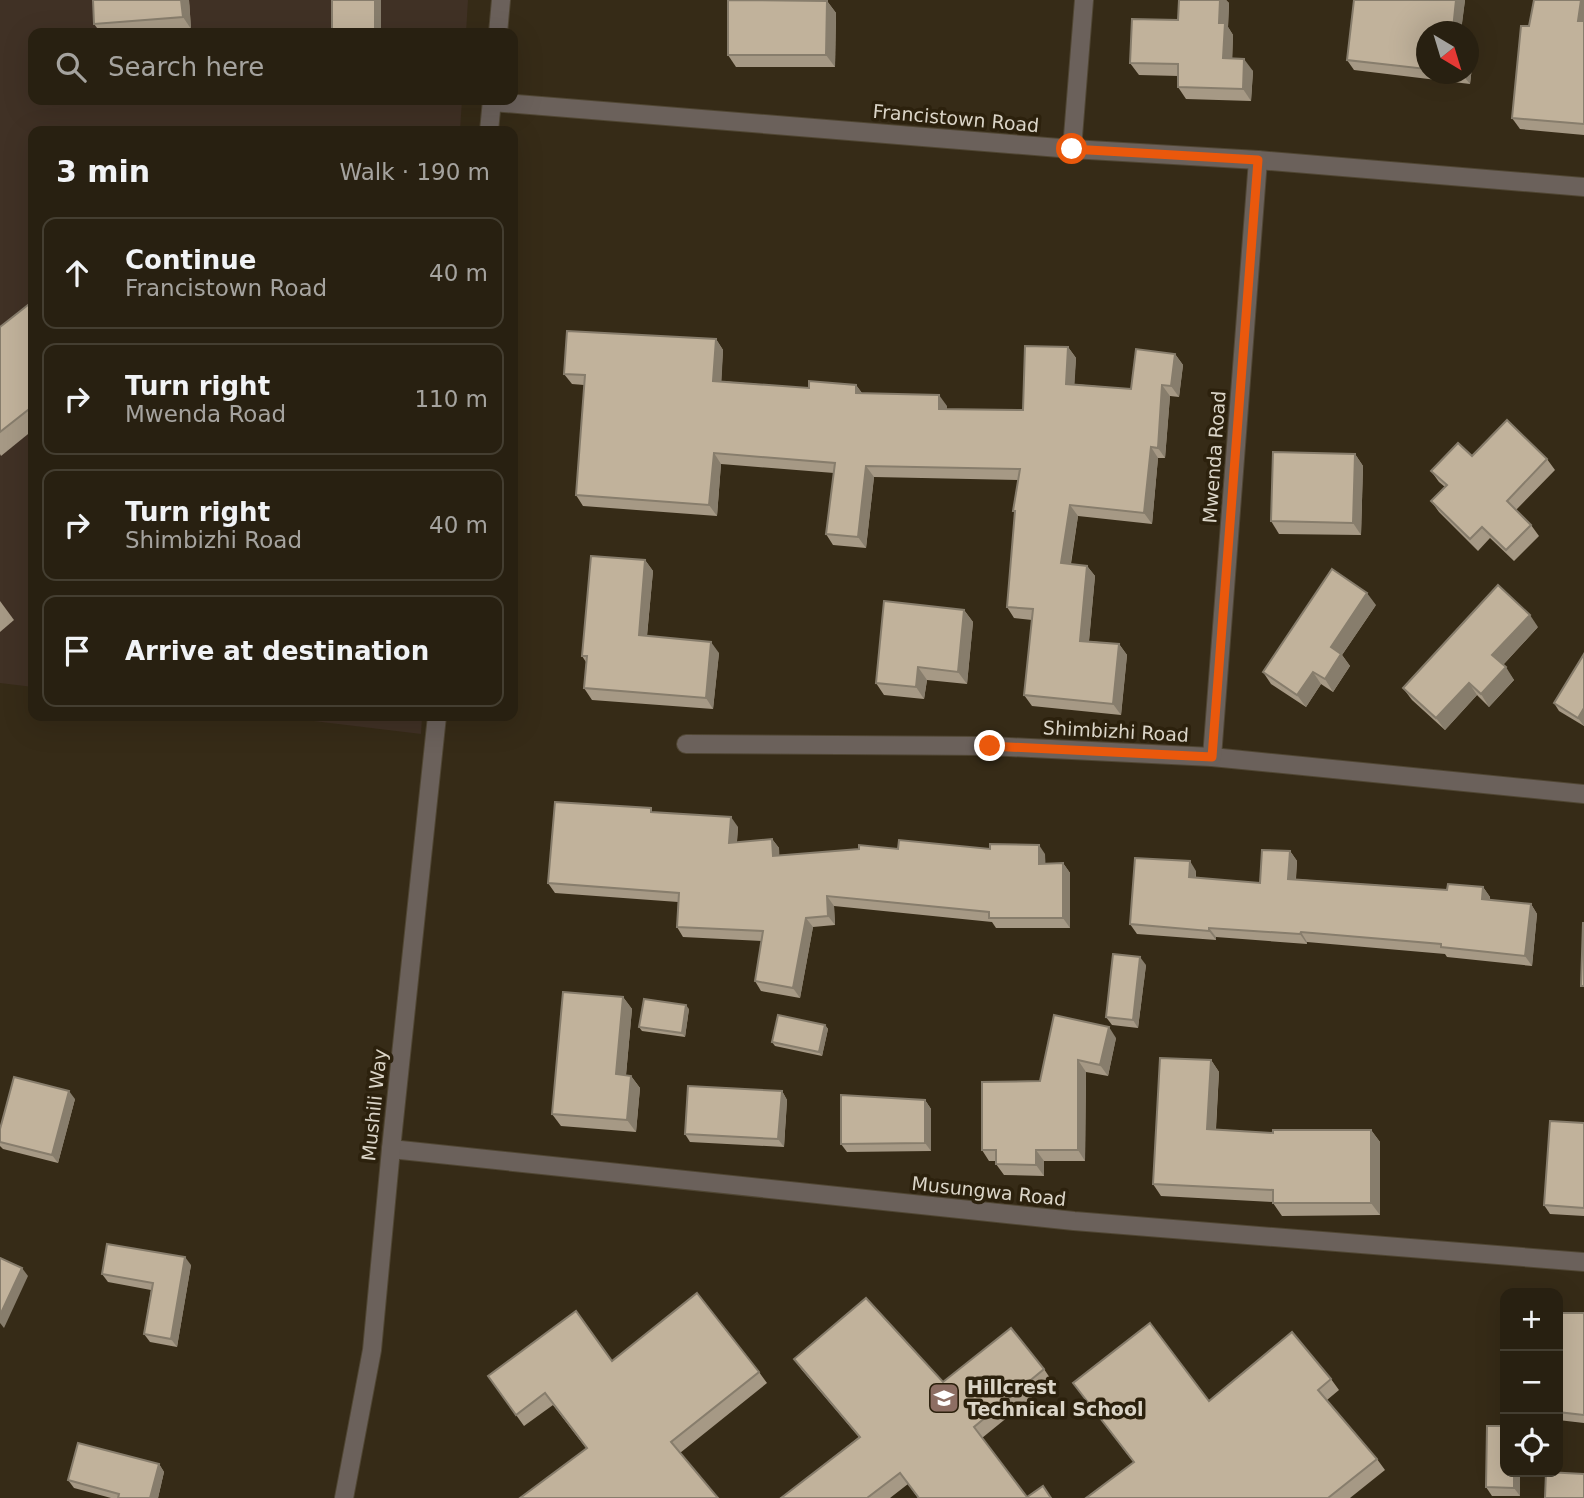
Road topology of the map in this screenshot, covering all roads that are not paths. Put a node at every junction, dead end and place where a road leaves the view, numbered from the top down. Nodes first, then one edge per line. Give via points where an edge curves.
1 (501, 0) edge
2 (1084, 0) edge
3 (498, 28) edge
4 (518, 103) edge
5 (492, 105) edge
6 (490, 126) edge
7 (1072, 149) junction
8 (1258, 160) junction
9 (1584, 187) edge
10 (437, 721) edge
11 (686, 744) dead end
12 (1212, 757) junction
13 (1584, 794) edge
14 (391, 1149) junction
15 (1584, 1262) edge
16 (344, 1498) edge

1 - 3 street
2 - 7 street
4 - 7 street, Francistown Road
5 - 6 street
7 - 8 street, Francistown Road
8 - 9 street, Francistown Road
8 - 12 street, Mwenda Road
10 - 14 street, Mushili Way
11 - 12 street, Shimbizhi Road via 990,746
12 - 13 street, Shimbizhi Road
14 - 15 street, Musungwa Road via 1074,1221
14 - 16 street, Mushili Way via 372,1350

